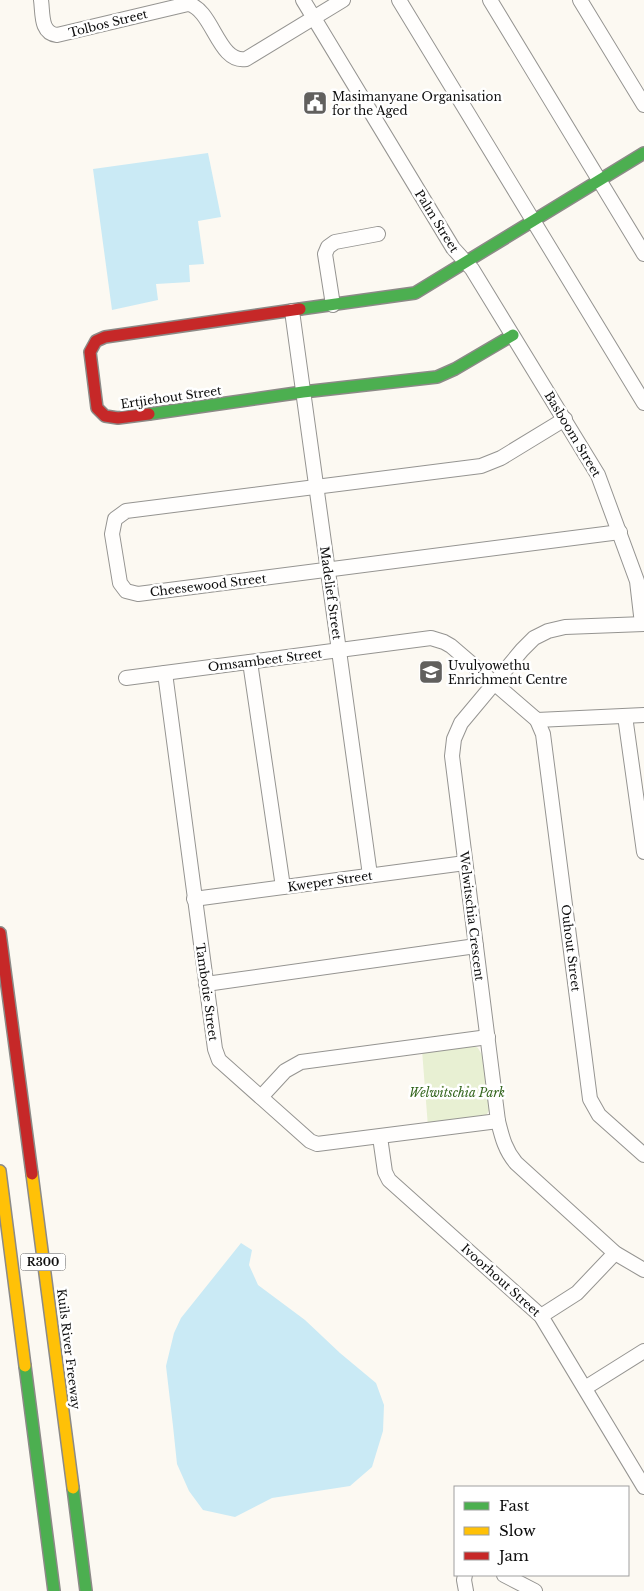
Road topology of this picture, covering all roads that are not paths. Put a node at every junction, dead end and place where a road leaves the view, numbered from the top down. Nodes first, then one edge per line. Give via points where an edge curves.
1 (41, 0) edge
2 (303, 0) edge
3 (343, 0) edge
4 (399, 0) edge
5 (490, 0) edge
6 (580, 0) edge
7 (314, 17) junction
8 (644, 105) edge
9 (644, 153) edge
10 (599, 180) junction
11 (533, 220) junction
12 (378, 234) dead end
13 (644, 254) edge
14 (465, 261) junction
15 (333, 305) junction
16 (292, 311) junction
17 (513, 335) junction
18 (303, 392) junction
19 (644, 403) edge
20 (564, 419) junction
21 (316, 487) junction
22 (620, 532) junction
23 (328, 570) junction
24 (643, 624) edge
25 (339, 650) junction
26 (250, 662) junction
27 (165, 673) junction
28 (126, 678) dead end
29 (493, 684) junction
30 (644, 715) edge
31 (625, 716) junction
32 (537, 720) junction
33 (644, 852) edge
34 (465, 862) junction
35 (370, 875) junction
36 (283, 887) junction
37 (194, 899) junction
38 (0, 933) edge
39 (476, 946) junction
40 (206, 984) junction
41 (488, 1037) junction
42 (261, 1097) junction
43 (498, 1121) junction
44 (380, 1137) junction
45 (644, 1155) edge
46 (0, 1171) edge
47 (615, 1253) junction
48 (644, 1270) edge
49 (542, 1316) junction
50 (644, 1351) edge
51 (585, 1388) junction
52 (644, 1487) edge
53 (465, 1576) edge
54 (506, 1576) edge
55 (54, 1591) edge
56 (86, 1591) edge
57 (466, 1591) edge
58 (535, 1591) edge

1 - 7 street, Tolbos Street via 45,28 57,35 191,4 200,11 230,55 241,60
2 - 7 street, Palm Street
3 - 7 street
4 - 11 street
5 - 10 street
6 - 8 street
7 - 14 street, Palm Street via 453,248
9 - 10 main road, Palm Street
10 - 11 main road, Palm Street
10 - 13 street
11 - 14 main road, Palm Street
11 - 19 street
12 - 15 street via 335,242 328,248 325,254
14 - 15 main road, Ertjiehout Street via 415,293
14 - 17 street, Basboom Street
15 - 16 main road, Ertjiehout Street
16 - 18 street, Madelief Street
16 - 18 main road, Ertjiehout Street via 100,338 93,344 89,357 97,408 105,416 114,418
17 - 18 main road, Ertjiehout Street via 437,377
17 - 20 street, Basboom Street
18 - 21 street, Madelief Street
20 - 21 street, Cheesewood Street via 501,458 481,466
20 - 22 street, Basboom Street via 594,468
21 - 23 street, Madelief Street
21 - 23 street, Cheesewood Street via 131,510 115,519 112,534 120,583 134,594
22 - 23 street, Cheesewood Street
22 - 24 street, Basboom Street via 637,582
23 - 25 street, Madelief Street
24 - 29 street, Welwitschia Crescent via 548,630 527,644
25 - 26 street, Omsambeet Street
25 - 29 street, Omsambeet Street via 431,638 451,646
25 - 35 street, Madelief Street
26 - 27 street, Omsambeet Street
26 - 36 street
27 - 28 street, Omsambeet Street
27 - 37 street, Tambotie Street
29 - 32 street, Omsambeet Street
29 - 34 street, Welwitschia Crescent via 461,723 452,747
30 - 31 street
31 - 32 street
31 - 33 street
32 - 45 street, Ouhout Street via 543,734 590,1099 599,1116
34 - 35 street, Kweper Street
34 - 39 street, Welwitschia Crescent
35 - 36 street, Kweper Street
36 - 37 street, Kweper Street
37 - 40 street, Tambotie Street
38 - 56 main road, Kuils River Freeway / R300
39 - 40 street
39 - 41 street, Welwitschia Crescent
40 - 42 street, Tambotie Street via 216,1055
41 - 42 street via 301,1062 285,1072
41 - 43 street, Welwitschia Crescent
42 - 44 street, Tambotie Street via 317,1144
43 - 44 street, Tambotie Street
43 - 47 street, Welwitschia Crescent via 503,1142 516,1163
44 - 49 street, Ivoorhout Street via 389,1180
46 - 55 main road, R300
47 - 48 street, Welwitschia Crescent
47 - 49 street via 581,1290
49 - 51 street, Ivoorhout Street
50 - 51 street
51 - 52 street, Ivoorhout Street
53 - 57 street
54 - 58 street

